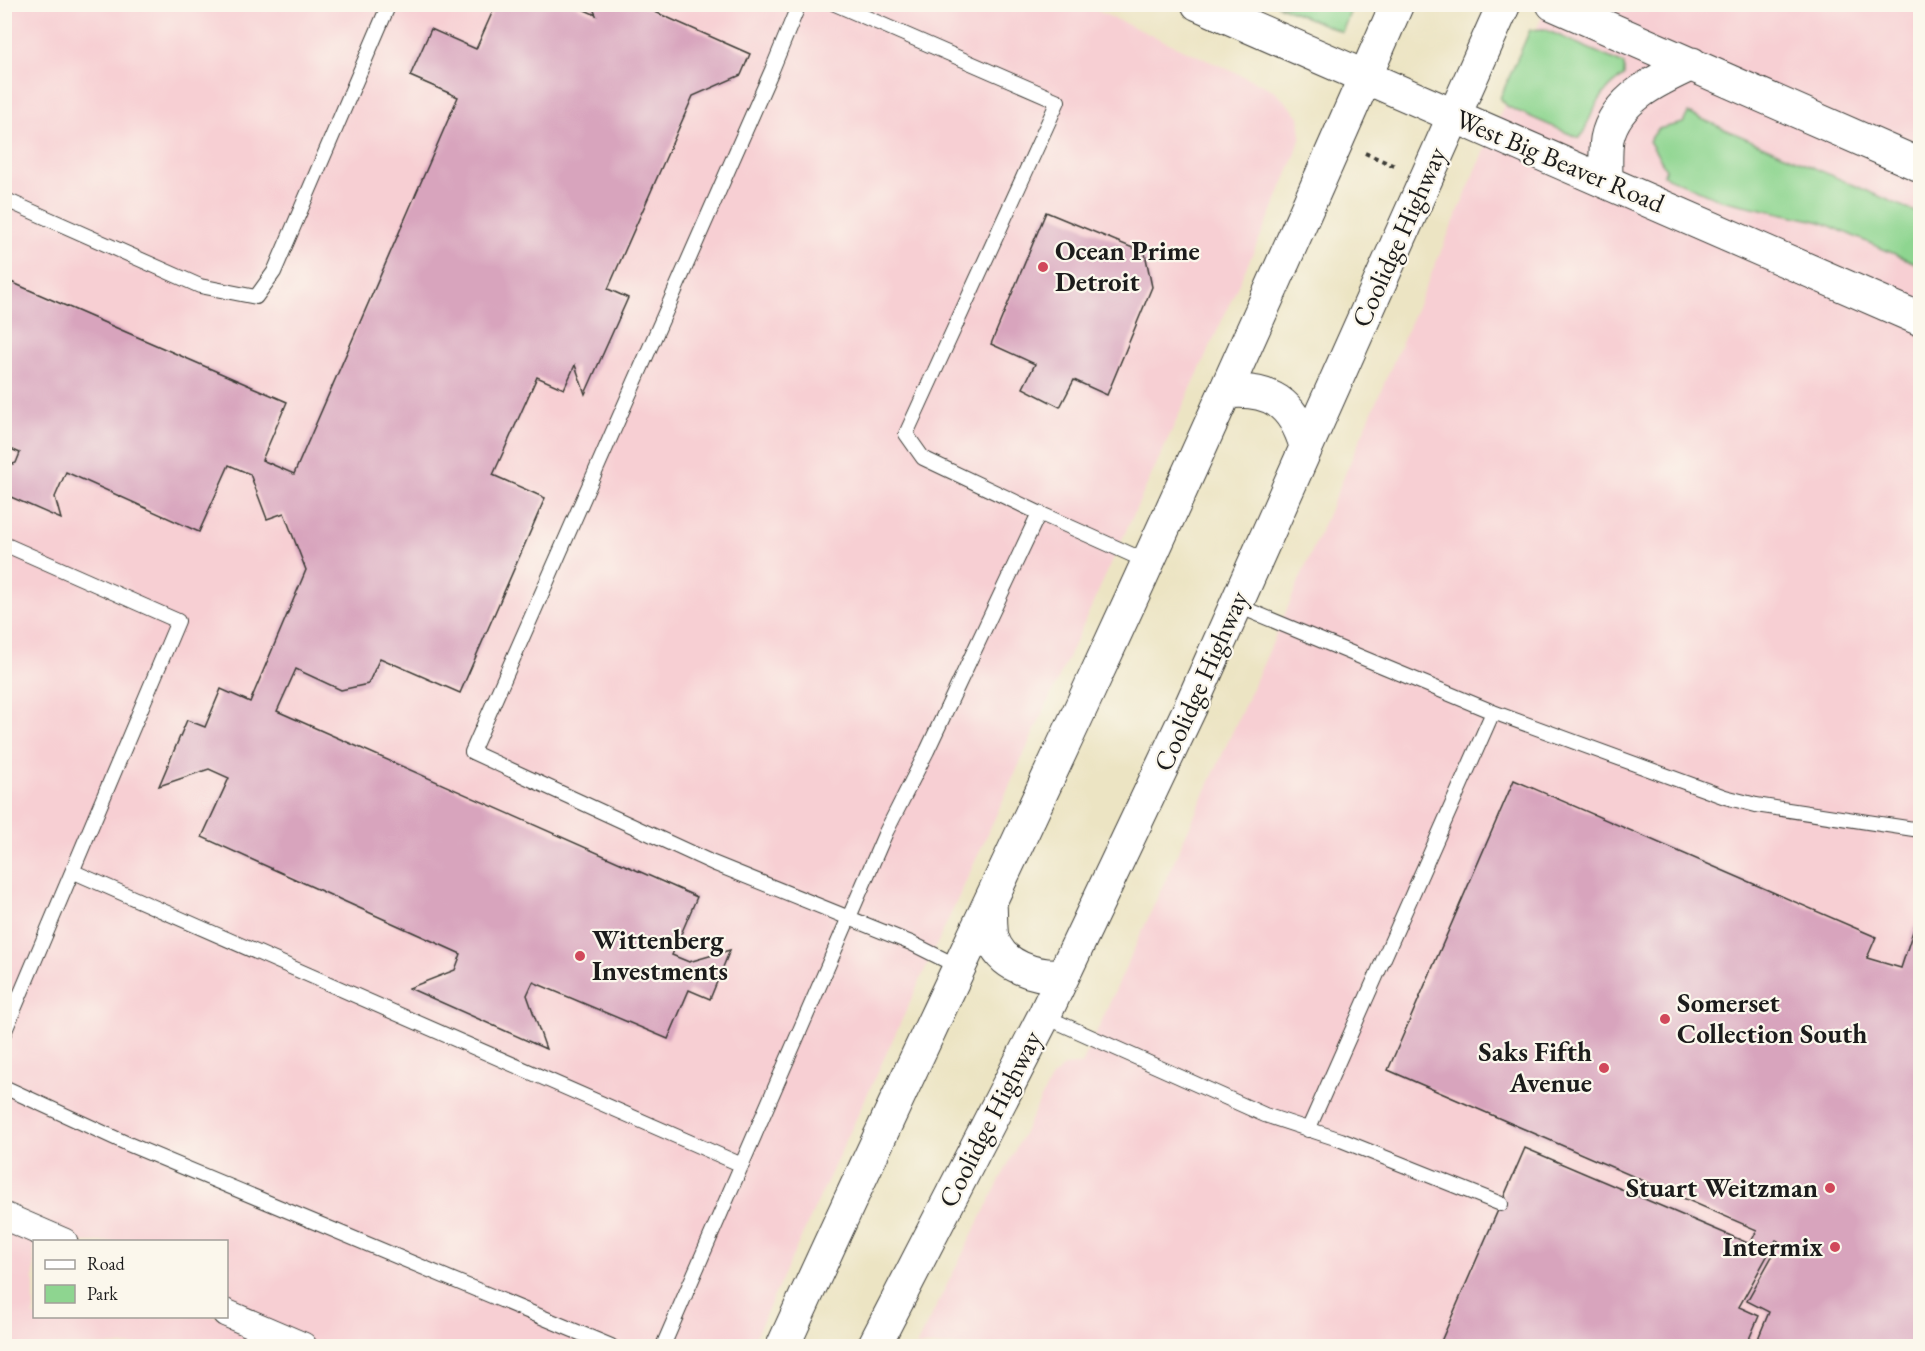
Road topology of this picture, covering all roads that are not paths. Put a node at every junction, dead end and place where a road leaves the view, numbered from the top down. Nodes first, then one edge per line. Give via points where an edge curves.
1 (389, 4) edge
2 (798, 4) edge
3 (835, 4) edge
4 (1198, 4) edge
5 (1397, 4) edge
6 (1504, 4) edge
7 (1552, 4) edge
8 (1692, 64) junction
9 (1365, 77) junction
10 (1454, 115) junction
11 (1920, 165) edge
12 (1606, 182) junction
13 (4, 199) edge
14 (1920, 319) edge
15 (1225, 392) junction
16 (1306, 446) junction
17 (1039, 513) junction
18 (4, 544) edge
19 (1148, 562) junction
20 (1236, 605) junction
21 (1493, 712) junction
22 (1920, 830) edge
23 (74, 872) junction
24 (990, 903) junction
25 (848, 919) junction
26 (959, 967) junction
27 (1063, 975) junction
28 (1044, 1016) junction
29 (4, 1033) edge
30 (4, 1087) edge
31 (1308, 1130) junction
32 (742, 1165) junction
33 (1501, 1204) dead end
34 (4, 1216) edge
35 (59, 1240) edge
36 (228, 1314) edge
37 (303, 1347) edge
38 (611, 1347) edge
39 (663, 1347) edge
40 (783, 1347) edge
41 (874, 1347) edge

1 - 13 lane via 274,272 256,297 200,286
2 - 25 lane via 472,752 713,864
3 - 17 lane via 1058,101 906,434 923,458
4 - 9 main road, West Big Beaver Road
5 - 9 main road
6 - 10 main road, Coolidge Highway
7 - 8 main road
8 - 11 main road
8 - 12 main road via 1655,80 1616,118 1607,137
9 - 10 main road, West Big Beaver Road
9 - 15 main road
10 - 12 main road, West Big Beaver Road
10 - 16 main road, Coolidge Highway
12 - 14 main road, West Big Beaver Road
15 - 16 main road via 1266,394 1287,408 1300,427
15 - 19 main road
16 - 20 main road, Coolidge Highway
17 - 19 lane
17 - 25 lane
18 - 23 lane via 178,621
19 - 24 main road
20 - 21 lane
20 - 27 main road, Coolidge Highway
21 - 22 lane via 1725,797
21 - 31 lane
23 - 29 lane
23 - 32 lane
24 - 26 main road
24 - 27 main road via 992,938 1012,963 1027,972
25 - 26 lane
25 - 32 lane
26 - 40 main road
27 - 28 main road, Coolidge Highway
28 - 31 lane via 1265,1115
28 - 41 main road, Coolidge Highway
30 - 38 lane via 128,1144
31 - 33 lane
32 - 39 lane
34 - 35 street
36 - 37 street

